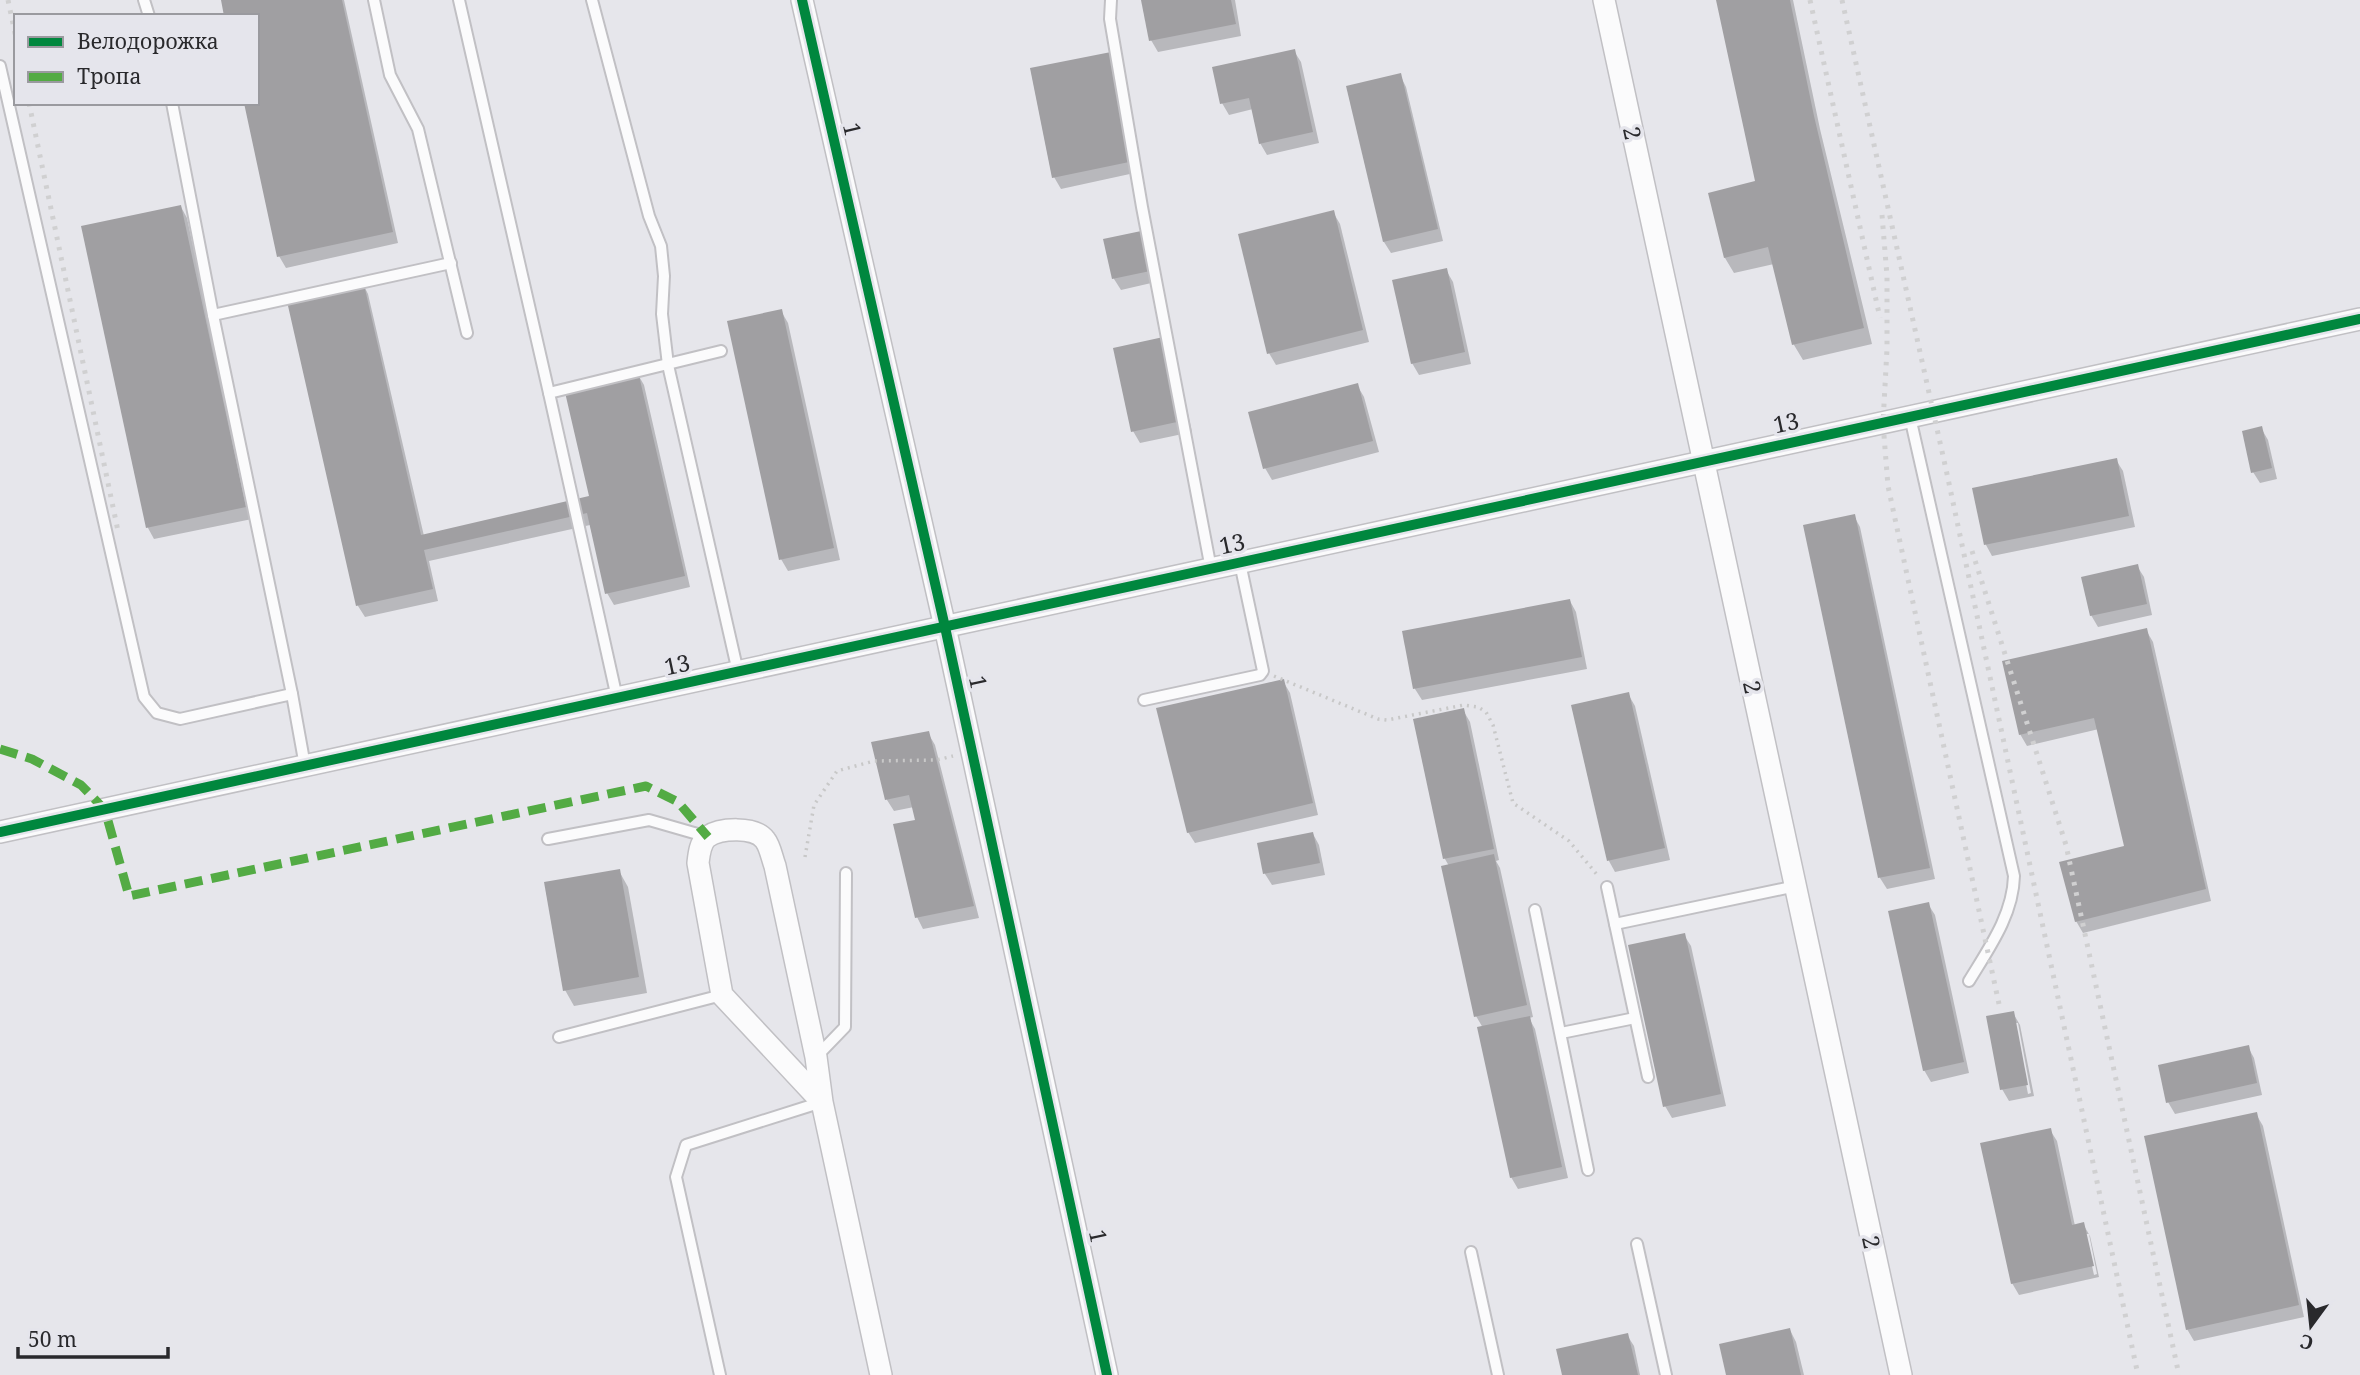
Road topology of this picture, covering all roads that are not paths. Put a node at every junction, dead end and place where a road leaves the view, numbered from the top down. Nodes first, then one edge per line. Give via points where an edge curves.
1 (374, 0) edge
2 (459, 0) edge
3 (592, 0) edge
4 (802, 0) edge
5 (1111, 0) edge
6 (1604, 0) edge
7 (0, 66) edge
8 (172, 105) edge
9 (451, 263) junction
10 (213, 315) junction
11 (2360, 319) edge
12 (467, 333) dead end
13 (721, 351) dead end
14 (668, 365) junction
15 (550, 393) junction
16 (1910, 417) junction
17 (1704, 461) junction
18 (1240, 563) junction
19 (1211, 569) junction
20 (945, 627) junction
21 (738, 672) junction
22 (292, 694) junction
23 (617, 698) junction
24 (1144, 700) dead end
25 (305, 766) junction
26 (0, 832) edge
27 (708, 837) junction
28 (548, 839) dead end
29 (846, 873) dead end
30 (1796, 886) junction
31 (1607, 887) road end
32 (1535, 910) dead end
33 (1615, 924) junction
34 (1969, 981) dead end
35 (722, 995) junction
36 (1635, 1018) junction
37 (1561, 1033) junction
38 (559, 1037) dead end
39 (816, 1057) junction
40 (1648, 1077) dead end
41 (822, 1102) junction
42 (1588, 1170) dead end
43 (1637, 1244) dead end
44 (1471, 1252) dead end
45 (720, 1375) edge
46 (881, 1375) edge
47 (1107, 1375) edge
48 (1498, 1375) edge
49 (1666, 1375) edge
50 (1901, 1375) edge

1 - 9 lane via 390,75 418,129
2 - 15 lane
3 - 14 lane via 660,246
4 - 20 street, 1
5 - 19 lane via 1110,19 1142,207
6 - 17 street, 2
7 - 22 lane via 144,696 157,713 180,719
8 - 10 lane
9 - 10 lane
9 - 12 lane
10 - 22 lane
11 - 16 street, 13
13 - 14 lane
14 - 15 lane
14 - 21 lane
15 - 23 lane
16 - 17 street, 13
16 - 34 lane via 2014,876 2008,912
17 - 18 street, 13
17 - 30 street, 2
18 - 19 street, 13
18 - 24 lane via 1263,671
19 - 20 street, 13
20 - 21 street, 13
20 - 47 street, 1
21 - 23 street, 13
22 - 25 lane
23 - 25 street, 13
25 - 26 street, 13
27 - 28 lane via 649,820
27 - 35 street via 698,863
27 - 39 street via 754,831 765,840 775,866
29 - 39 lane via 845,1027
30 - 33 lane
30 - 50 street, 2
31 - 33 lane
32 - 37 lane
33 - 36 lane
35 - 38 lane
35 - 41 street
36 - 37 lane
36 - 40 lane
37 - 42 lane
39 - 41 street
41 - 45 lane via 686,1145 676,1177
41 - 46 street
43 - 49 lane
44 - 48 lane

